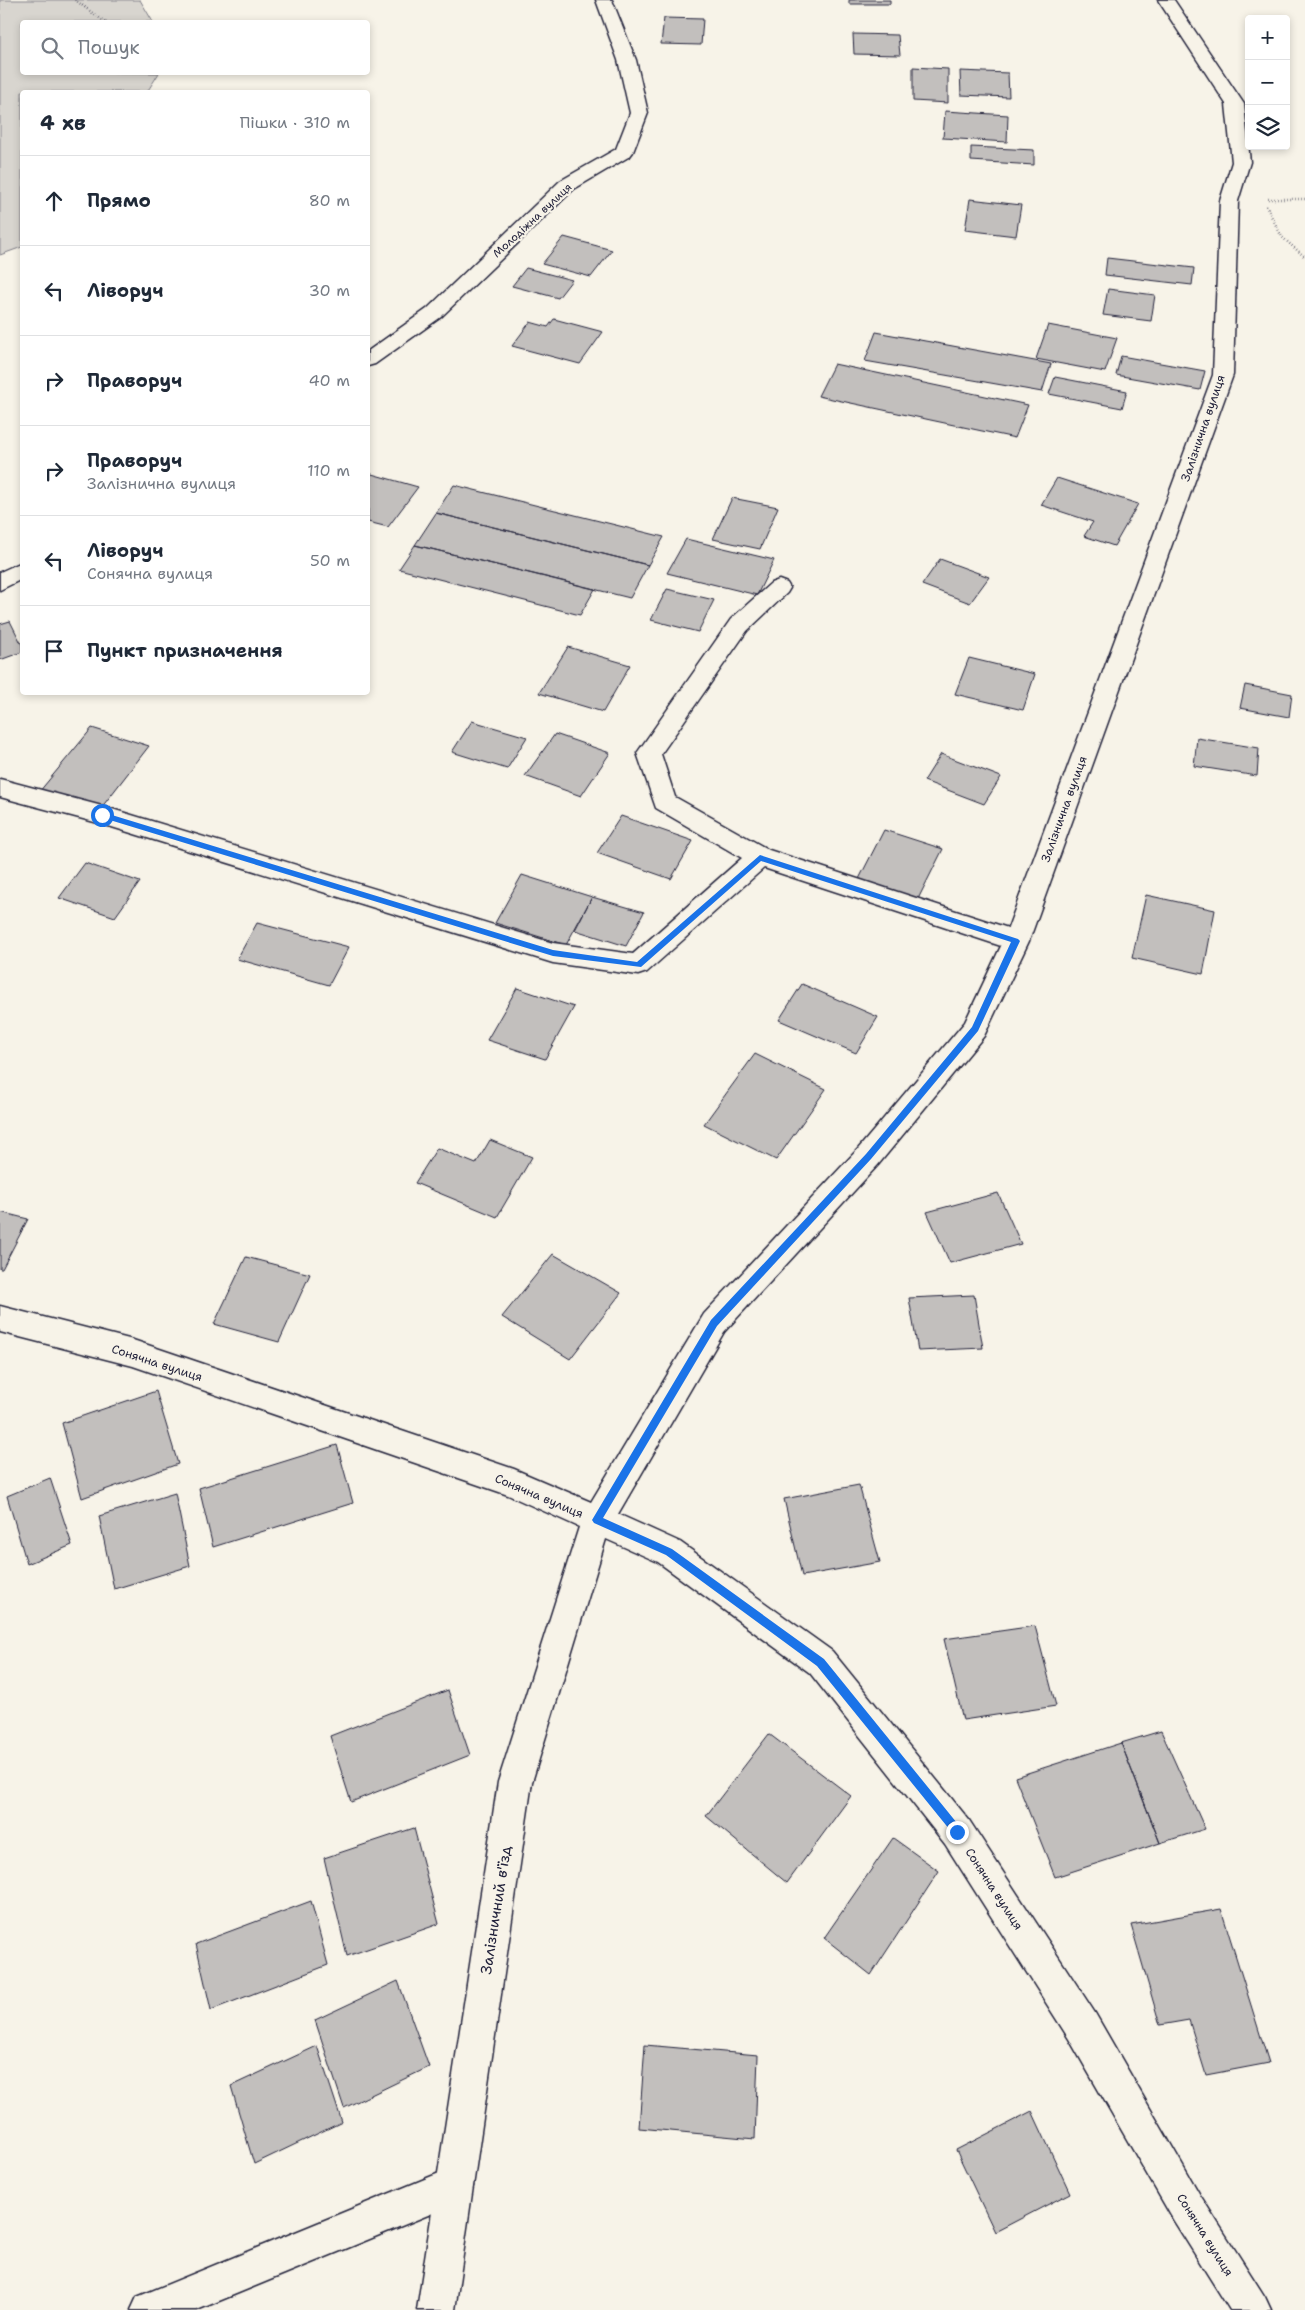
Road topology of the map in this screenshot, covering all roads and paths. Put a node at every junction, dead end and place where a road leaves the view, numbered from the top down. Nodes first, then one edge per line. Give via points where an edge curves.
1 (75, 0) edge
2 (604, 0) edge
3 (1166, 0) edge
4 (102, 20) edge
5 (1305, 199) edge
6 (1305, 257) edge
7 (370, 359) edge
8 (20, 570) edge
9 (0, 582) edge
10 (778, 588) dead end
11 (0, 788) edge
12 (760, 857) junction
13 (1016, 941) junction
14 (0, 1319) edge
15 (597, 1520) junction
16 (454, 2186) junction
17 (150, 2310) edge
18 (436, 2310) edge
19 (1252, 2310) edge

1 - 4 path
2 - 7 street, Молодіжна вулиця via 627,60 639,113 624,152 567,185 434,313
3 - 13 street, Залізнична вулиця via 1234,104 1241,162 1229,201 1223,375
5 - 6 path via 1263,199 1282,237
8 - 9 street
10 - 12 street via 739,625 649,753 665,802
11 - 12 street via 102,815 553,953 638,965
12 - 13 street
13 - 15 street, Залізнична вулиця via 975,1029 868,1157 714,1323
14 - 15 street, Сонячна вулиця via 152,1360 514,1483
15 - 16 street, Залізничний в'їзд via 515,1782
15 - 19 street, Сонячна вулиця via 669,1552 821,1662 957,1832 1082,2026 1187,2208
16 - 17 street
16 - 18 street, Залізничний в'їзд

